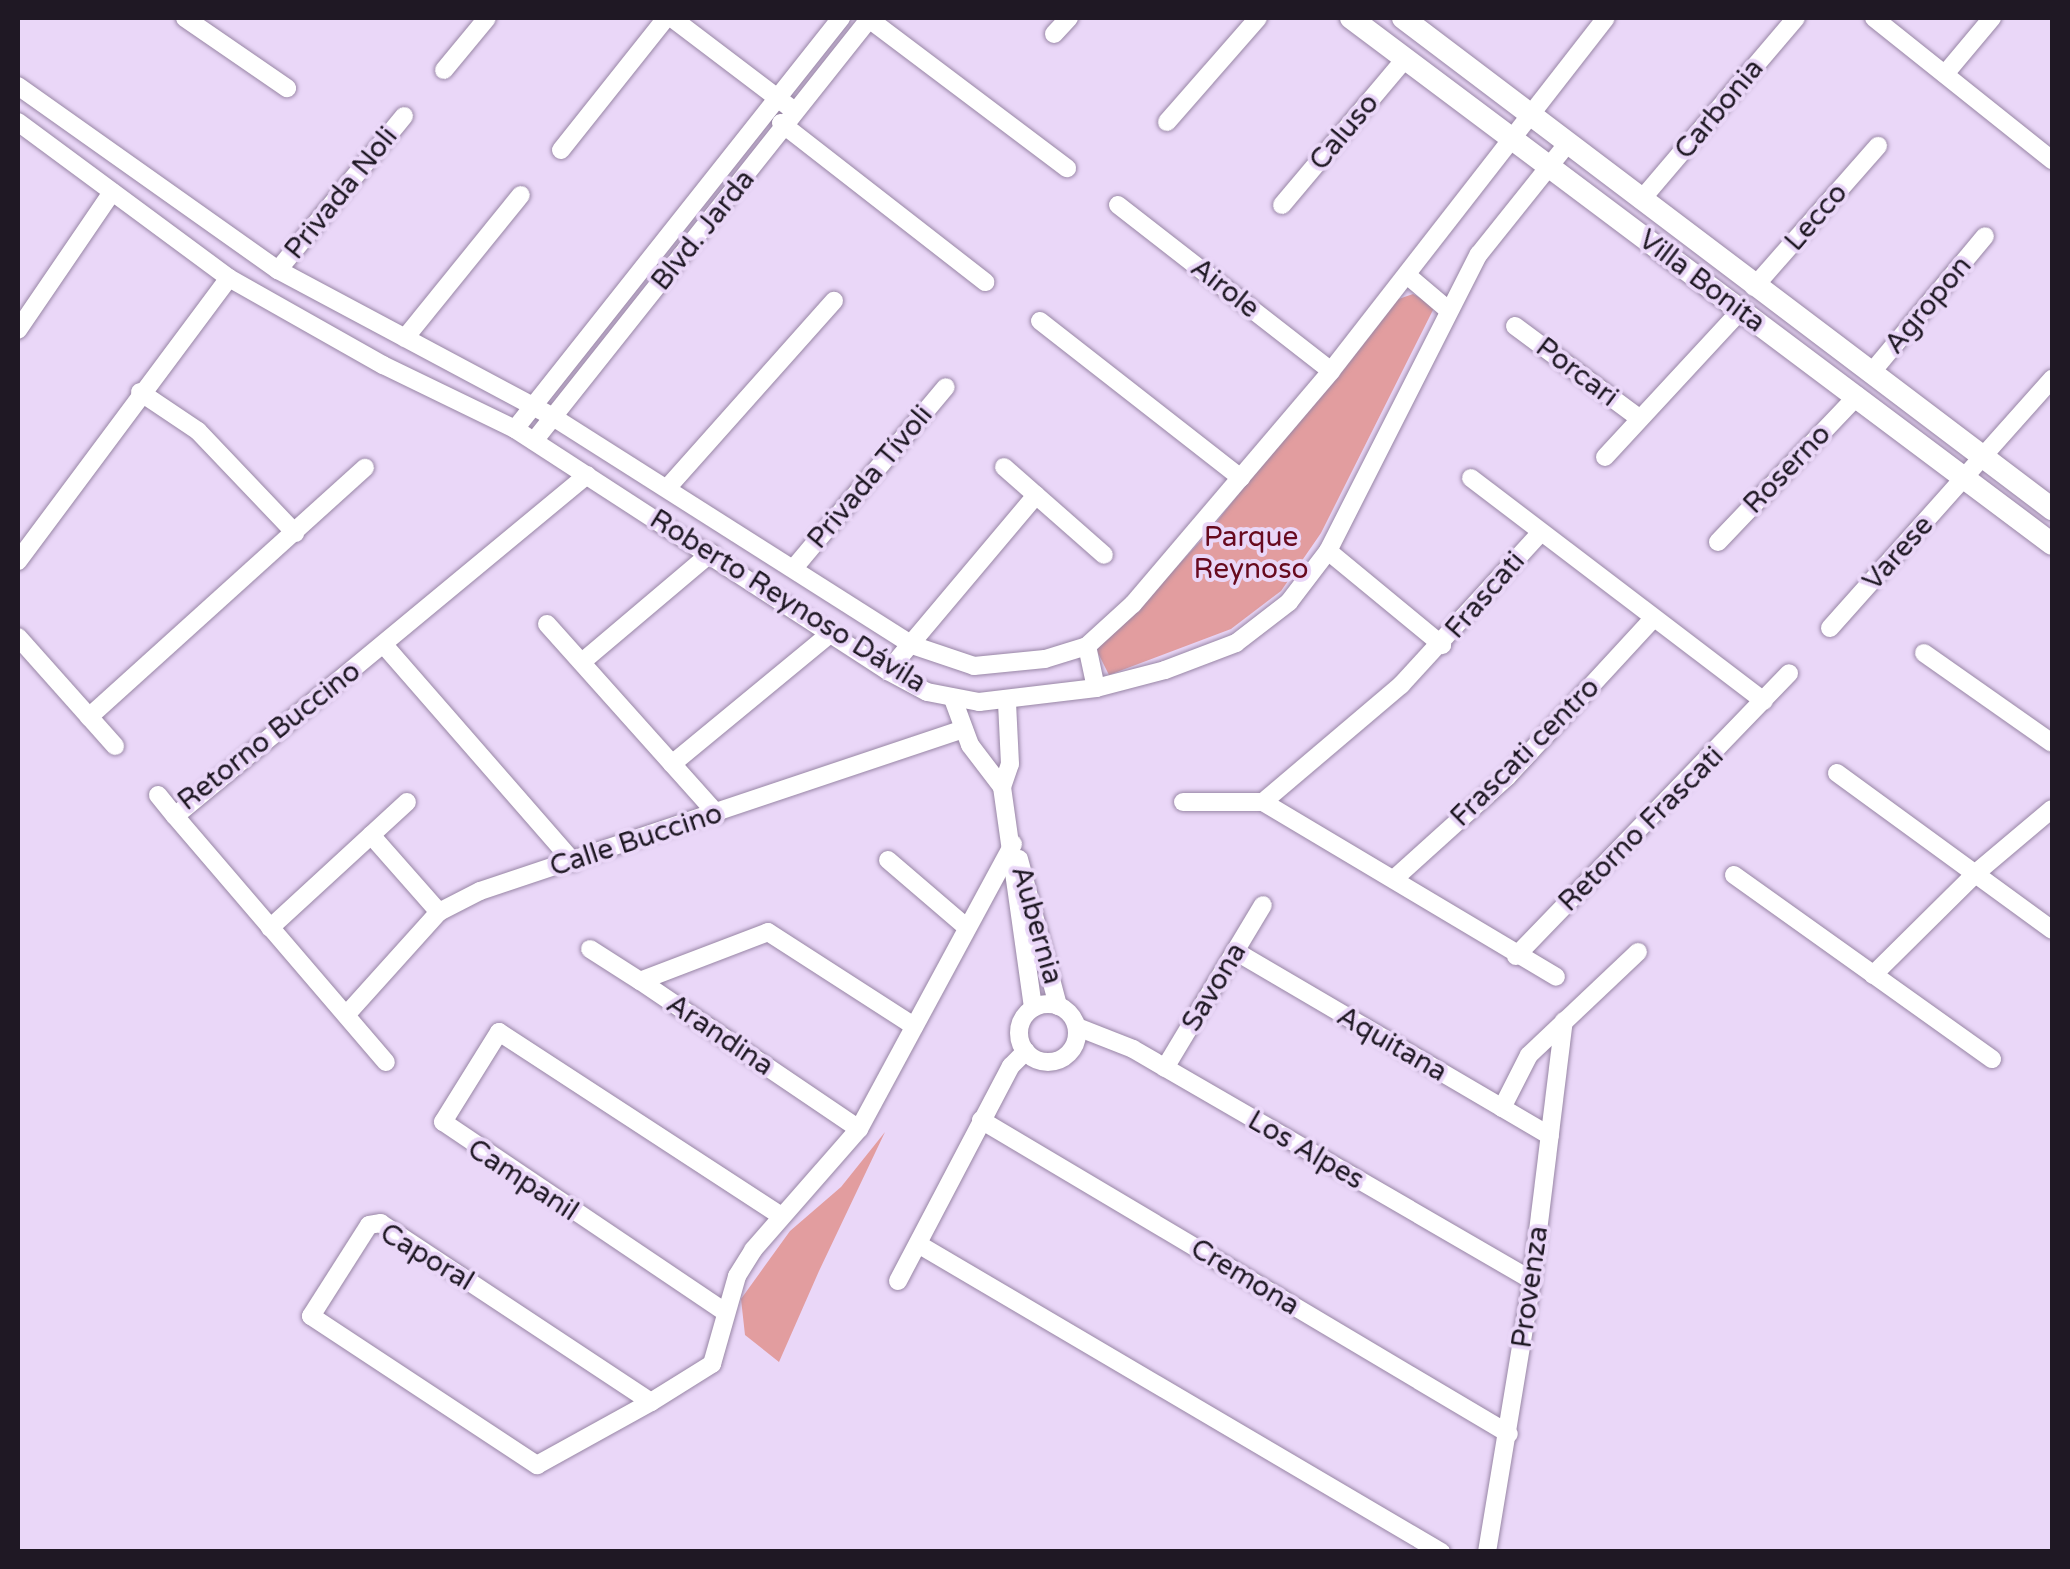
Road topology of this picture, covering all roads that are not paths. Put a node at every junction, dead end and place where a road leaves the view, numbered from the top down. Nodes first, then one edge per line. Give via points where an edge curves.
1 (185, 18) edge
2 (487, 18) edge
3 (669, 18) edge
4 (841, 18) edge
5 (869, 18) edge
6 (1068, 18) edge
7 (1258, 18) edge
8 (1351, 18) edge
9 (1606, 18) edge
10 (1796, 18) edge
11 (1874, 18) edge
12 (1992, 18) edge
13 (1408, 19) edge
14 (1054, 34) dead end
15 (1406, 58) junction
16 (444, 70) dead end
17 (1945, 74) junction
18 (18, 86) edge
19 (286, 88) dead end
20 (773, 107) junction
21 (1528, 115) junction
22 (404, 116) dead end
23 (792, 120) junction
24 (18, 122) edge
25 (1167, 122) dead end
26 (1512, 138) junction
27 (1568, 144) junction
28 (1878, 146) dead end
29 (561, 150) dead end
30 (2052, 160) edge
31 (1548, 165) junction
32 (1067, 168) dead end
33 (112, 192) junction
34 (522, 195) dead end
35 (1642, 200) junction
36 (1282, 204) dead end
37 (1118, 205) dead end
38 (1986, 236) dead end
39 (278, 270) junction
40 (1407, 275) junction
41 (985, 282) dead end
42 (223, 286) junction
43 (1754, 287) junction
44 (834, 301) dead end
45 (25, 302) edge
46 (1447, 310) junction
47 (1741, 310) junction
48 (1040, 321) dead end
49 (1515, 326) dead end
50 (18, 330) edge
51 (405, 338) junction
52 (1331, 371) junction
53 (1870, 374) junction
54 (2052, 379) edge
55 (946, 387) dead end
56 (140, 392) junction
57 (1857, 396) junction
58 (532, 406) junction
59 (553, 417) junction
60 (1639, 418) junction
61 (515, 428) junction
62 (534, 441) junction
63 (1604, 456) dead end
64 (1986, 457) junction
65 (1004, 467) dead end
66 (365, 468) dead end
67 (587, 475) junction
68 (1241, 478) junction
69 (1471, 478) dead end
70 (1966, 478) junction
71 (669, 486) junction
72 (1036, 495) junction
73 (2052, 509) edge
74 (1541, 532) junction
75 (295, 533) junction
76 (1718, 542) dead end
77 (2052, 544) edge
78 (1328, 551) junction
79 (712, 552) junction
80 (1104, 556) dead end
81 (18, 561) edge
82 (794, 568) junction
83 (1652, 620) junction
84 (548, 624) dead end
85 (1830, 628) dead end
86 (831, 632) junction
87 (18, 637) edge
88 (1442, 644) junction
89 (384, 645) junction
90 (912, 645) junction
91 (1087, 646) junction
92 (1924, 653) dead end
93 (582, 662) junction
94 (888, 671) junction
95 (1789, 673) dead end
96 (1096, 688) junction
97 (953, 699) junction
98 (1764, 701) junction
99 (1007, 702) junction
100 (89, 718) junction
101 (964, 729) junction
102 (2052, 743) edge
103 (115, 746) dead end
104 (672, 764) junction
105 (1838, 773) dead end
106 (1002, 787) junction
107 (158, 795) dead end
108 (407, 802) dead end
109 (1183, 802) dead end
110 (1263, 802) junction
111 (2052, 809) edge
112 (717, 814) junction
113 (175, 816) junction
114 (371, 835) junction
115 (1013, 844) junction
116 (888, 860) dead end
117 (573, 862) junction
118 (1976, 873) junction
119 (1734, 875) dead end
120 (1394, 880) junction
121 (1263, 905) dead end
122 (439, 912) junction
123 (965, 926) junction
124 (270, 928) junction
125 (2052, 930) edge
126 (590, 949) dead end
127 (1235, 951) junction
128 (1638, 952) dead end
129 (1516, 956) junction
130 (1873, 975) junction
131 (1556, 977) dead end
132 (640, 981) junction
133 (1058, 1006) junction
134 (1033, 1008) junction
135 (347, 1014) junction
136 (1564, 1021) junction
137 (914, 1026) junction
138 (1077, 1027) junction
139 (1026, 1051) junction
140 (1992, 1059) dead end
141 (386, 1062) dead end
142 (1165, 1068) junction
143 (1502, 1108) junction
144 (982, 1120) junction
145 (859, 1129) junction
146 (1550, 1136) junction
147 (778, 1214) junction
148 (918, 1244) junction
149 (1532, 1280) junction
150 (898, 1281) dead end
151 (726, 1312) junction
152 (651, 1402) junction
153 (1509, 1434) junction
154 (1441, 1552) edge
155 (1487, 1552) edge

1 - 19 street
2 - 16 street
3 - 20 street
3 - 29 street
4 - 20 street, Blvd. Jarda
5 - 23 street, Blvd. Jarda
5 - 32 street
6 - 14 street
7 - 25 street
8 - 15 street, Villa Bonita
9 - 21 street
10 - 35 street, Carbonia
11 - 17 street
12 - 17 street
13 - 21 street, Villa Bonita
15 - 26 street, Villa Bonita
15 - 36 street, Caluso
17 - 30 street
18 - 39 street, Roberto Reynoso Dávila
20 - 23 street
20 - 58 street, Blvd. Jarda
21 - 26 street
21 - 27 street, Villa Bonita
22 - 39 street, Privada Noli
23 - 41 street
23 - 59 street, Blvd. Jarda
24 - 33 street, Roberto Reynoso Dávila
26 - 31 street, Villa Bonita
26 - 40 street
27 - 31 street, Roberto Reynoso Dávila
27 - 35 street, Villa Bonita
28 - 43 street, Lecco
31 - 46 street, Roberto Reynoso Dávila via 1479,254
31 - 47 street, Villa Bonita
33 - 42 street, Roberto Reynoso Dávila
33 - 45 street
34 - 51 street
35 - 43 street, Villa Bonita
37 - 52 street, Airole
38 - 53 street, Agropon
39 - 51 street, Roberto Reynoso Dávila
40 - 46 street
40 - 52 street
42 - 56 street
42 - 61 street, Roberto Reynoso Dávila
43 - 53 street, Villa Bonita
44 - 71 street
45 - 50 street
46 - 78 street, Roberto Reynoso Dávila
47 - 57 street, Villa Bonita
47 - 60 street
48 - 68 street
49 - 60 street, Porcari
51 - 58 street, Roberto Reynoso Dávila
52 - 68 street
53 - 64 street, Villa Bonita
54 - 64 street, Varese
55 - 82 street, Privada Tívoli
56 - 75 street via 198,431
56 - 81 street
57 - 70 street, Villa Bonita
57 - 76 street, Roserno
58 - 59 street, Roberto Reynoso Dávila
58 - 61 street, Blvd. Jarda
59 - 62 street, Blvd. Jarda
59 - 71 street, Roberto Reynoso Dávila
60 - 63 street
61 - 62 street, Roberto Reynoso Dávila
62 - 67 street, Roberto Reynoso Dávila
64 - 70 street, Varese
64 - 73 street, Villa Bonita
65 - 72 street
66 - 75 street
67 - 79 street, Roberto Reynoso Dávila
67 - 89 street, Retorno Buccino
68 - 91 street via 1133,604
69 - 74 street
70 - 77 street, Villa Bonita
70 - 85 street, Varese
71 - 82 street, Roberto Reynoso Dávila
72 - 80 street
72 - 90 street
74 - 83 street, Frascati
74 - 88 street, Frascati
75 - 100 street
78 - 88 street
78 - 96 street, Roberto Reynoso Dávila via 1289,602 1236,643
79 - 86 street, Roberto Reynoso Dávila
79 - 93 street
82 - 90 street, Roberto Reynoso Dávila
83 - 98 street, Frascati
83 - 120 street, Frascati centro via 1506,777
84 - 93 street
86 - 94 street, Roberto Reynoso Dávila
86 - 104 street
87 - 100 street
88 - 110 street, Frascati
89 - 113 street, Retorno Buccino
89 - 117 street, Retorno Buccino
90 - 91 street, Roberto Reynoso Dávila via 974,666
90 - 94 street
91 - 96 street
92 - 102 street
93 - 104 street
94 - 97 street, Roberto Reynoso Dávila
95 - 98 street, Retorno Frascati
96 - 99 street, Roberto Reynoso Dávila
97 - 99 street, Roberto Reynoso Dávila
97 - 101 street, Aubernia
98 - 129 street, Retorno Frascati
99 - 106 street, Aubernia via 1010,764
100 - 103 street
101 - 106 street, Aubernia
101 - 112 street, Calle Buccino
104 - 112 street
105 - 118 street
106 - 115 street, Aubernia
107 - 113 street, Retorno Buccino
108 - 114 street
109 - 110 street
110 - 120 street
111 - 118 street
112 - 117 street, Calle Buccino
113 - 124 street
114 - 122 street
114 - 124 street
115 - 123 street
115 - 133 street, Aubernia via 1044,932
115 - 134 street, Aubernia
116 - 123 street
117 - 122 street, Calle Buccino via 502,882
118 - 125 street
118 - 130 street
119 - 130 street
120 - 129 street
121 - 127 street, Savona
122 - 135 street, Calle Buccino
123 - 137 street
124 - 135 street
126 - 132 street
127 - 142 street, Savona
127 - 143 street, Aquitana
128 - 136 street
129 - 131 street
130 - 140 street
132 - 137 street, Arandina via 768,932
132 - 145 street, Arandina
133 - 134 street
133 - 138 street
134 - 139 street via 1020,1028
135 - 141 street
136 - 143 street via 1529,1055
136 - 146 street, Provenza
137 - 145 street
138 - 139 street via 1066,1056 1045,1062
138 - 142 street, Los Alpes
139 - 144 street
142 - 149 street, Los Alpes
143 - 146 street, Aquitana
144 - 148 street
144 - 153 street, Cremona
145 - 147 street
146 - 149 street, Provenza
147 - 151 street via 738,1276
147 - 151 street, Campanil via 504,1034 494,1035 442,1122
148 - 150 street
148 - 154 street
149 - 153 street, Provenza
151 - 152 street via 718,1357
152 - 152 street, Caporal via 537,1465 312,1320 370,1225 381,1223
153 - 155 street, Provenza

